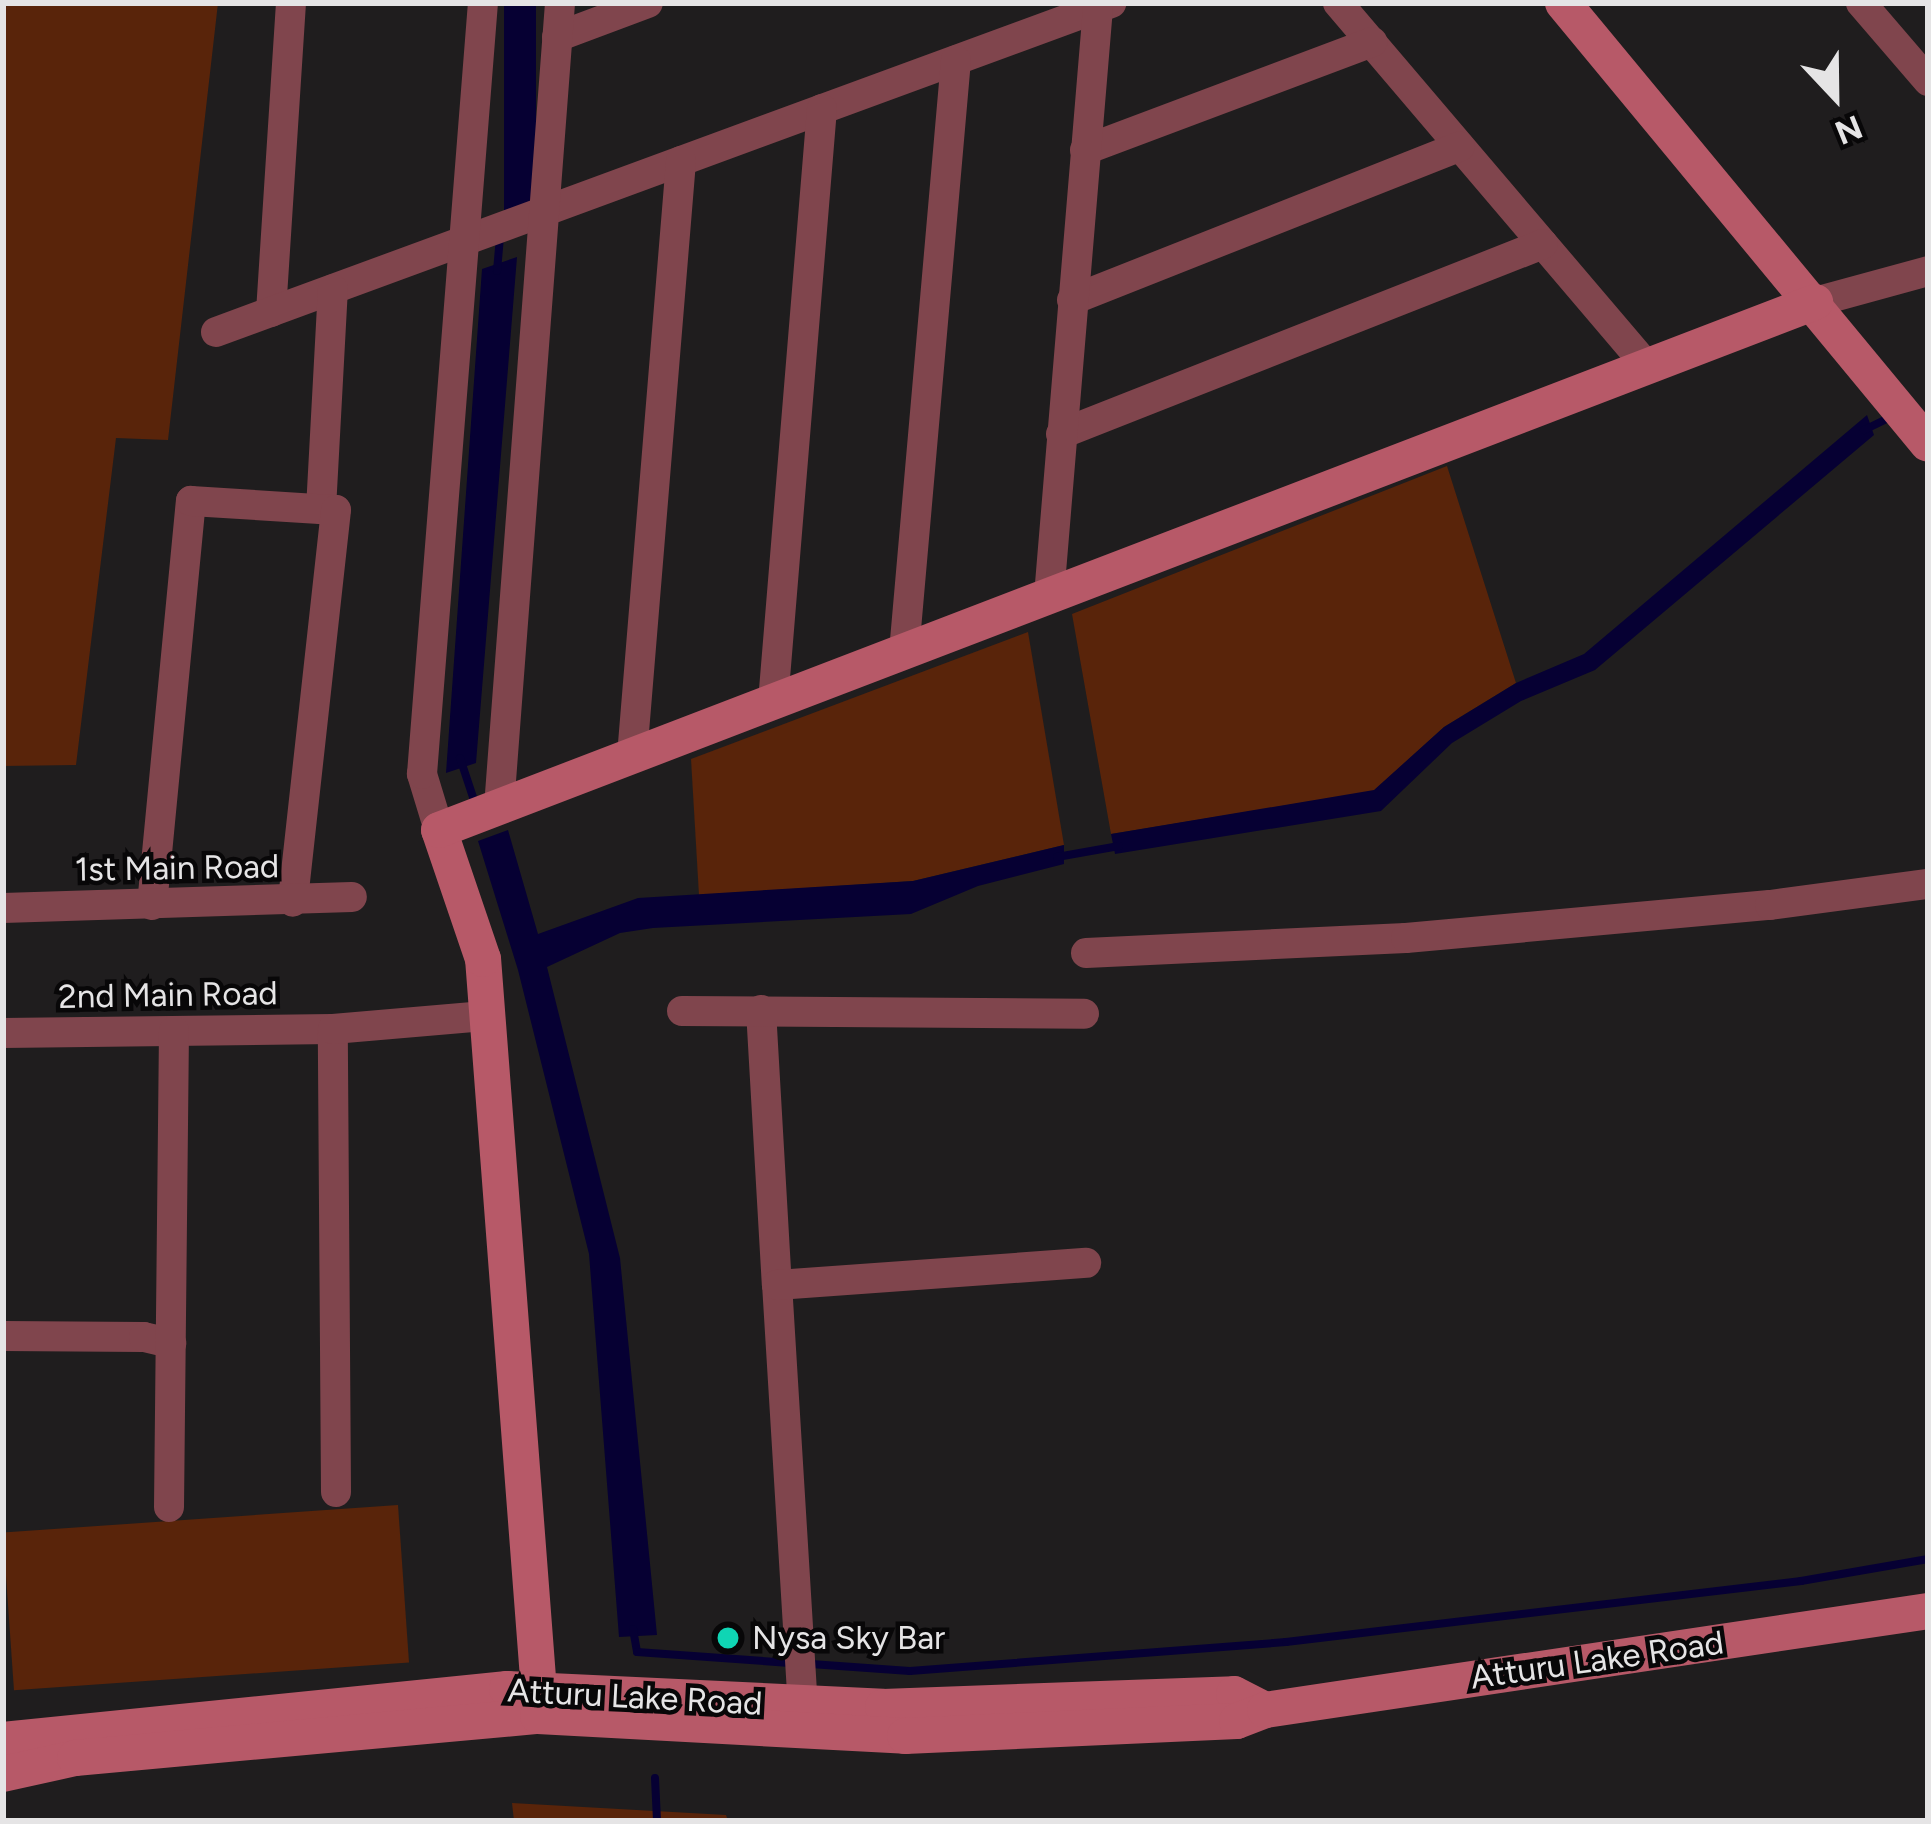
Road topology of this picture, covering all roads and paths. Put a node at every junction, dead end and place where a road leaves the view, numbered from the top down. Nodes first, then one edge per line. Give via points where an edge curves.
1 (291, 3) edge
2 (483, 3) edge
3 (560, 3) edge
4 (648, 3) edge
5 (1338, 3) edge
6 (1563, 3) edge
7 (1861, 3) edge
8 (1104, 5) edge
9 (557, 37) junction
10 (1372, 42) junction
11 (956, 60) junction
12 (1928, 81) edge
13 (822, 109) junction
14 (1460, 146) junction
15 (1085, 150) junction
16 (681, 161) junction
17 (531, 216) junction
18 (473, 238) junction
19 (1543, 244) junction
20 (1928, 271) edge
21 (333, 289) junction
22 (1072, 300) junction
23 (1815, 302) junction
24 (271, 312) junction
25 (216, 332) dead end
26 (1647, 366) junction
27 (1060, 434) junction
28 (1928, 444) edge
29 (321, 509) junction
30 (1049, 596) junction
31 (904, 652) junction
32 (773, 702) junction
33 (632, 756) junction
34 (499, 807) junction
35 (439, 830) junction
36 (1928, 884) edge
37 (352, 897) dead end
38 (293, 902) junction
39 (152, 905) junction
40 (3, 908) edge
41 (1086, 953) dead end
42 (761, 1010) junction
43 (682, 1012) dead end
44 (1084, 1014) dead end
45 (484, 1016) junction
46 (333, 1029) junction
47 (174, 1031) junction
48 (3, 1033) edge
49 (1086, 1263) dead end
50 (777, 1285) junction
51 (3, 1336) edge
52 (171, 1343) junction
53 (337, 1492) dead end
54 (169, 1507) dead end
55 (1928, 1611) edge
56 (539, 1690) junction
57 (804, 1719) junction
58 (3, 1740) edge
59 (3, 1774) edge

1 - 24 street
2 - 18 street
3 - 9 street
4 - 9 street
5 - 10 street
6 - 23 street
7 - 12 street
8 - 11 street
8 - 15 street
9 - 17 street
10 - 14 street
10 - 15 street
11 - 13 street
11 - 31 street
13 - 16 street
13 - 32 street
14 - 19 street
14 - 22 street
15 - 22 street
16 - 17 street
16 - 33 street
17 - 18 street
17 - 34 street
18 - 21 street
18 - 35 street via 422,774
19 - 26 street
19 - 27 street
20 - 23 street
21 - 24 street
21 - 29 street
22 - 27 street
23 - 26 street
23 - 28 street
24 - 25 street
26 - 30 street
27 - 30 street
29 - 38 street via 336,510
29 - 39 street via 190,502
30 - 31 street
31 - 32 street
32 - 33 street
33 - 34 street
34 - 35 street
35 - 45 street via 483,959
36 - 41 street via 1406,938
37 - 38 street, 1st Main Road
38 - 39 street, 1st Main Road
39 - 40 street, 1st Main Road
42 - 43 street
42 - 44 street
42 - 50 street
45 - 46 street, 2nd Main Road
45 - 56 street
46 - 47 street, 2nd Main Road
46 - 53 street
47 - 48 street, 2nd Main Road
47 - 52 street
49 - 50 street
50 - 57 street
51 - 52 street
52 - 54 street
55 - 57 street, Atturu Lake Road via 1265,1710 1234,1694 883,1707
56 - 57 street, Atturu Lake Road
56 - 58 street, Atturu Lake Road
57 - 59 street, Atturu Lake Road via 538,1717 75,1758

